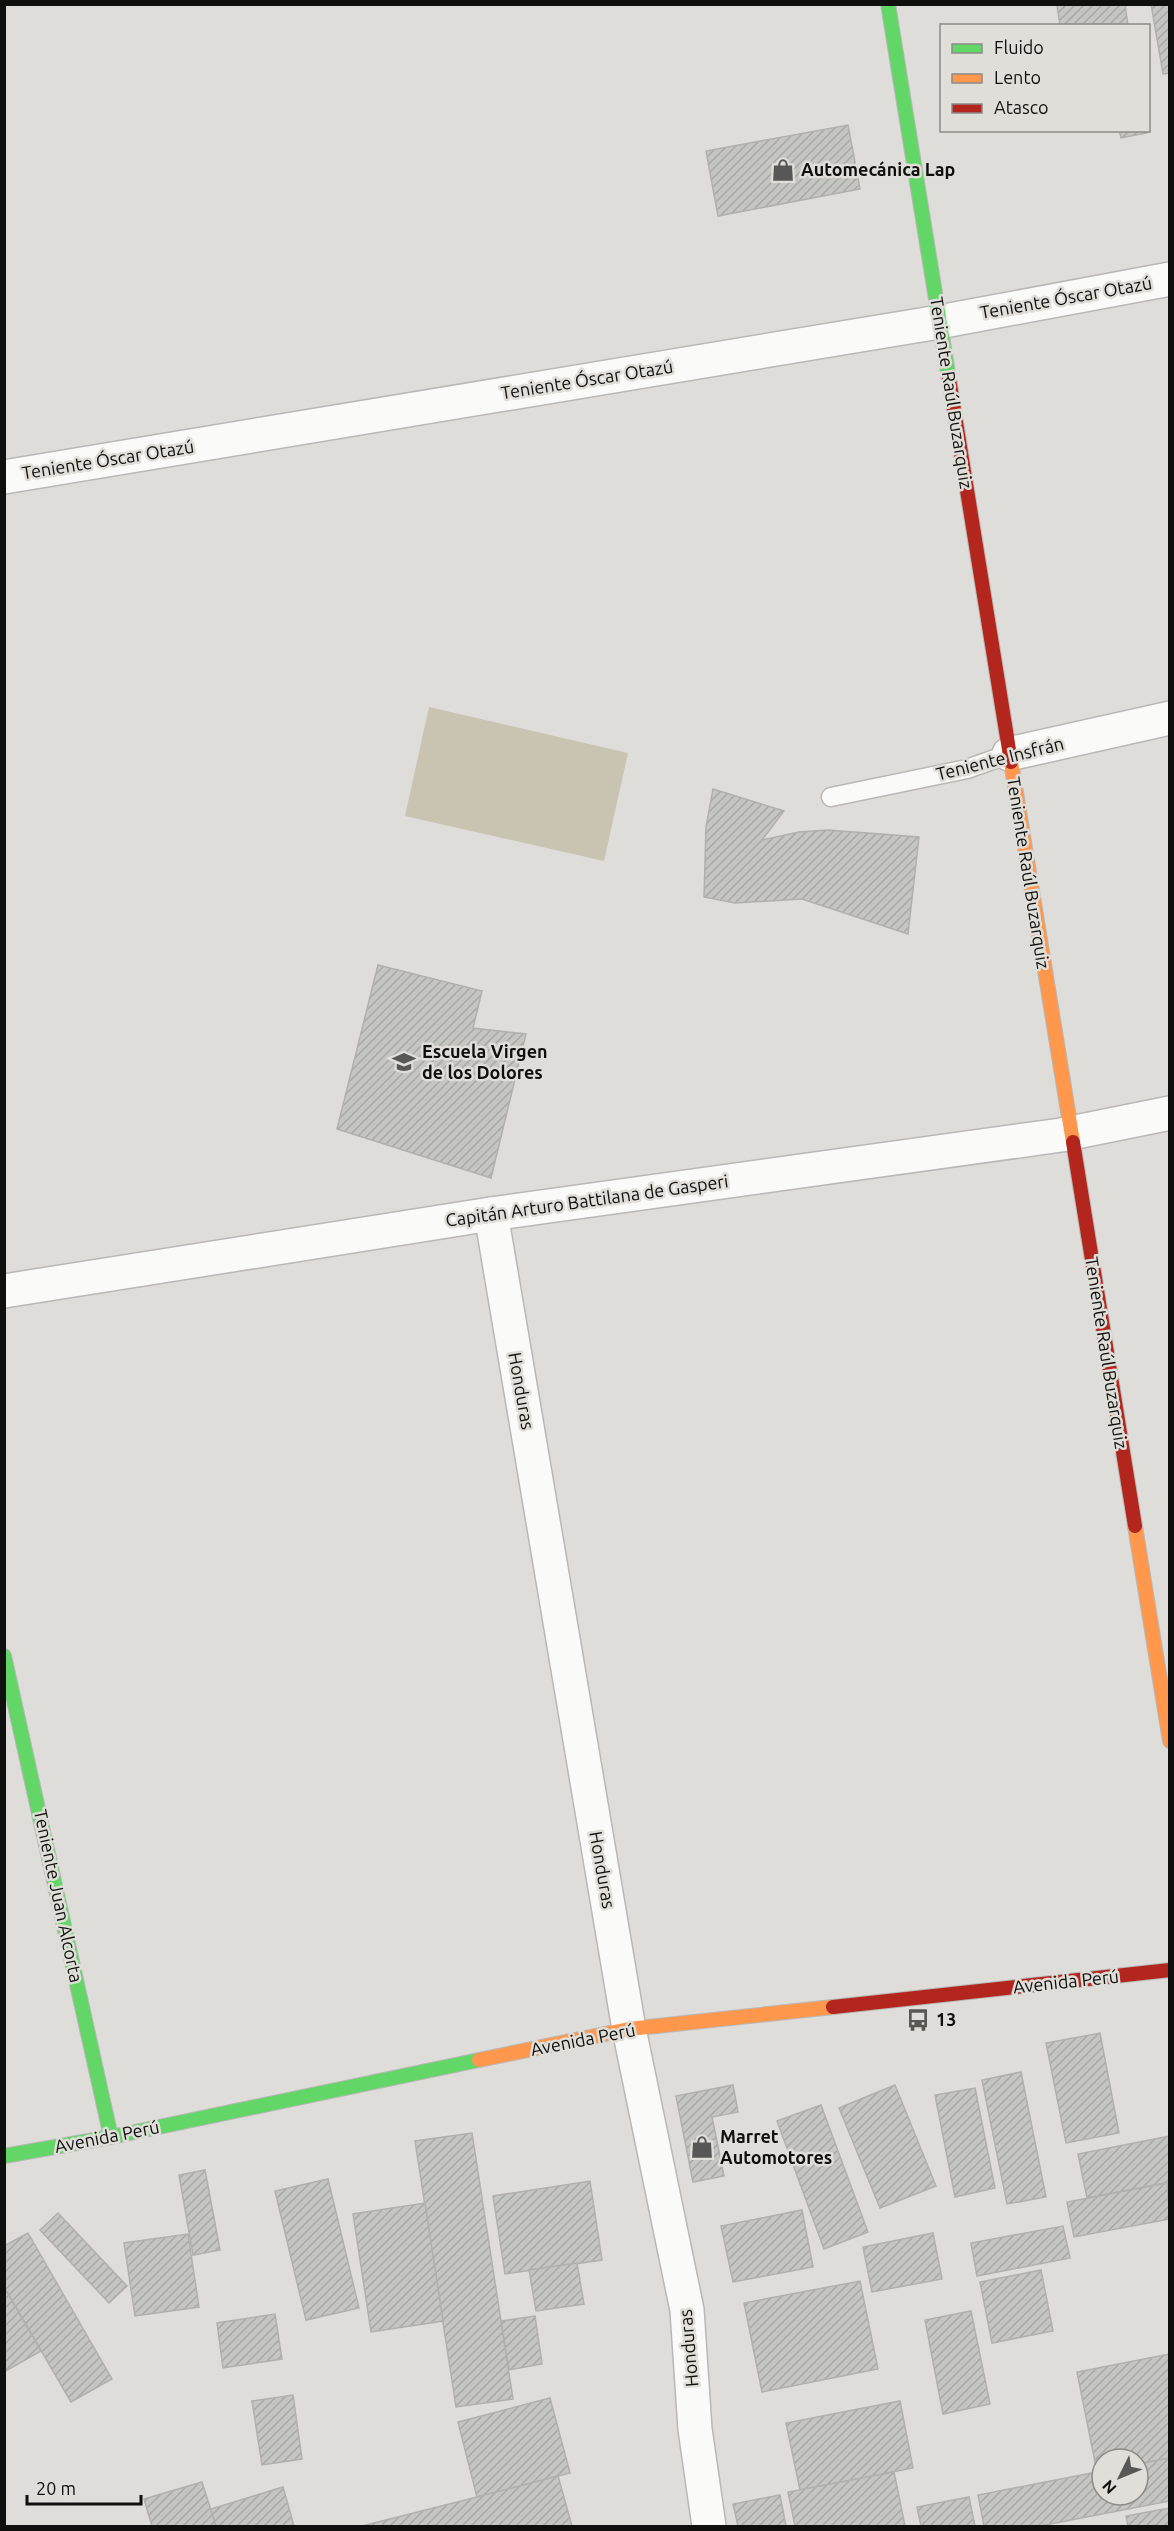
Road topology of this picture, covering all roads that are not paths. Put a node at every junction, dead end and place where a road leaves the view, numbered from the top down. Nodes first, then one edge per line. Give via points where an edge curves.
1 (888, 4) edge
2 (1170, 279) edge
3 (939, 322) junction
4 (4, 477) edge
5 (1170, 718) edge
6 (1009, 754) junction
7 (831, 797) dead end
8 (1170, 1113) edge
9 (1071, 1133) junction
10 (491, 1214) junction
11 (4, 1290) edge
12 (4, 1656) edge
13 (9, 1694) edge
14 (1170, 1742) edge
15 (1170, 1970) edge
16 (629, 2029) junction
17 (111, 2137) junction
18 (4, 2156) edge
19 (709, 2526) edge

1 - 3 street, Teniente Raúl Buzarquiz
2 - 3 street, Teniente Óscar Otazú
3 - 4 street, Teniente Óscar Otazú
3 - 6 street, Teniente Raúl Buzarquiz
5 - 6 street, Teniente Insfrán
6 - 7 lane, Teniente Insfrán via 967,769
6 - 9 street, Teniente Raúl Buzarquiz
8 - 9 street, Capitán Arturo Battilana de Gasperi
9 - 10 street, Capitán Arturo Battilana de Gasperi
9 - 14 street, Teniente Raúl Buzarquiz
10 - 11 street, Capitán Arturo Battilana de Gasperi
10 - 16 street, Honduras
12 - 13 street, Teniente Juan Alcorta
13 - 17 street, Teniente Juan Alcorta
15 - 16 street, Avenida Perú
16 - 17 street, Avenida Perú
16 - 19 street, Honduras via 687,2310 695,2429
17 - 18 street, Avenida Perú

